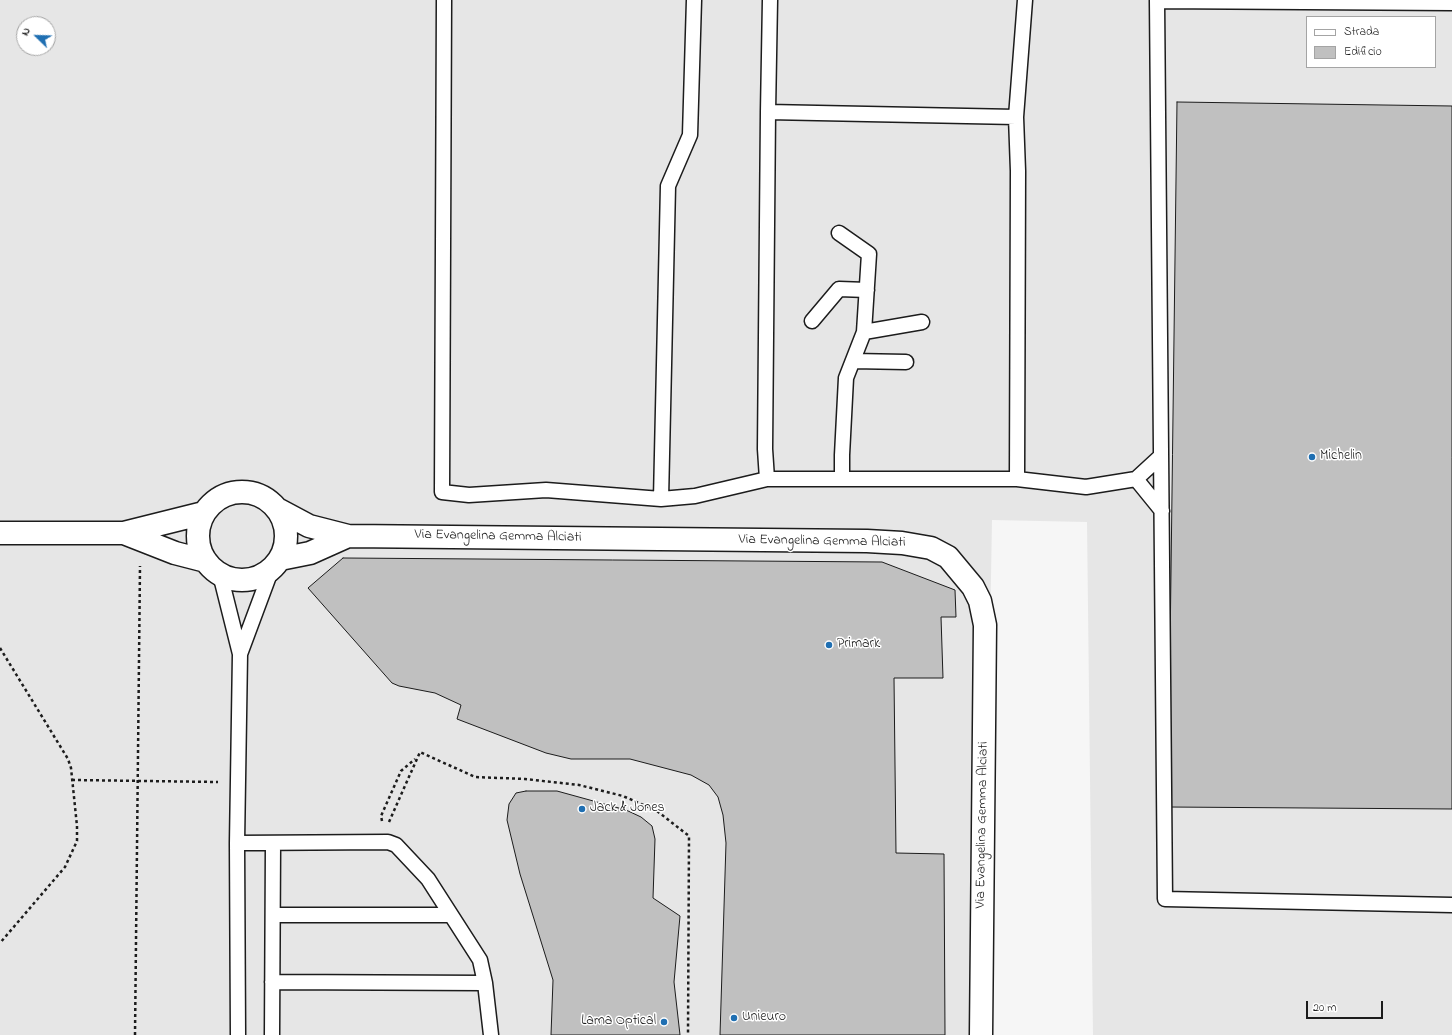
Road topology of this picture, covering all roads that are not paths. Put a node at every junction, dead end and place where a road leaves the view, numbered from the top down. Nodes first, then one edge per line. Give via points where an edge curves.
1 (444, 0) edge
2 (694, 0) edge
3 (770, 0) edge
4 (1025, 0) edge
5 (1452, 3) edge
6 (768, 112) junction
7 (1016, 117) junction
8 (839, 233) dead end
9 (866, 290) junction
10 (812, 321) dead end
11 (922, 322) dead end
12 (864, 332) junction
13 (853, 361) junction
14 (906, 362) dead end
15 (1161, 456) junction
16 (767, 479) junction
17 (842, 479) junction
18 (1017, 479) junction
19 (1136, 479) junction
20 (661, 499) junction
21 (279, 510) junction
22 (1162, 511) junction
23 (204, 513) junction
24 (0, 533) edge
25 (132, 536) junction
26 (348, 536) junction
27 (276, 563) junction
28 (213, 567) junction
29 (240, 654) junction
30 (237, 843) junction
31 (273, 844) junction
32 (1452, 905) edge
33 (273, 915) junction
34 (451, 915) junction
35 (272, 982) junction
36 (485, 983) junction
37 (238, 1035) edge
38 (272, 1035) edge
39 (491, 1035) edge
40 (981, 1035) edge

1 - 20 lane via 442,492 469,495 546,490
2 - 20 lane via 690,135 668,186
3 - 6 lane
4 - 7 lane
5 - 15 lane via 1157,1
6 - 7 lane
6 - 16 lane via 765,449
7 - 18 lane
8 - 9 lane via 869,254
9 - 10 lane via 839,290
9 - 12 lane
11 - 12 lane
12 - 13 lane
13 - 14 lane
13 - 17 lane via 846,378
15 - 19 lane
15 - 22 lane
16 - 17 lane
16 - 20 lane via 695,496
17 - 18 lane
18 - 19 lane via 1086,487
19 - 22 lane
21 - 23 street via 260,494 248,491 223,496 212,503
21 - 26 street, Via Evangelina Gemma Alciati via 309,526
21 - 27 street via 287,534 285,547
22 - 32 lane via 1165,899
23 - 25 street
23 - 28 street via 199,524 200,550
24 - 25 street
25 - 28 street
26 - 27 street, Via Evangelina Gemma Alciati via 310,553
26 - 40 street, Via Evangelina Gemma Alciati via 867,541 931,548 948,557 973,587 980,601 985,626
27 - 28 street via 262,575 250,580 237,580
27 - 29 lane
28 - 29 lane
29 - 30 lane
30 - 31 lane
30 - 37 lane
31 - 33 lane
31 - 34 lane via 388,842 396,845 428,879
33 - 34 lane
33 - 35 lane
34 - 36 lane via 480,960
35 - 36 lane
35 - 38 lane
36 - 39 lane

